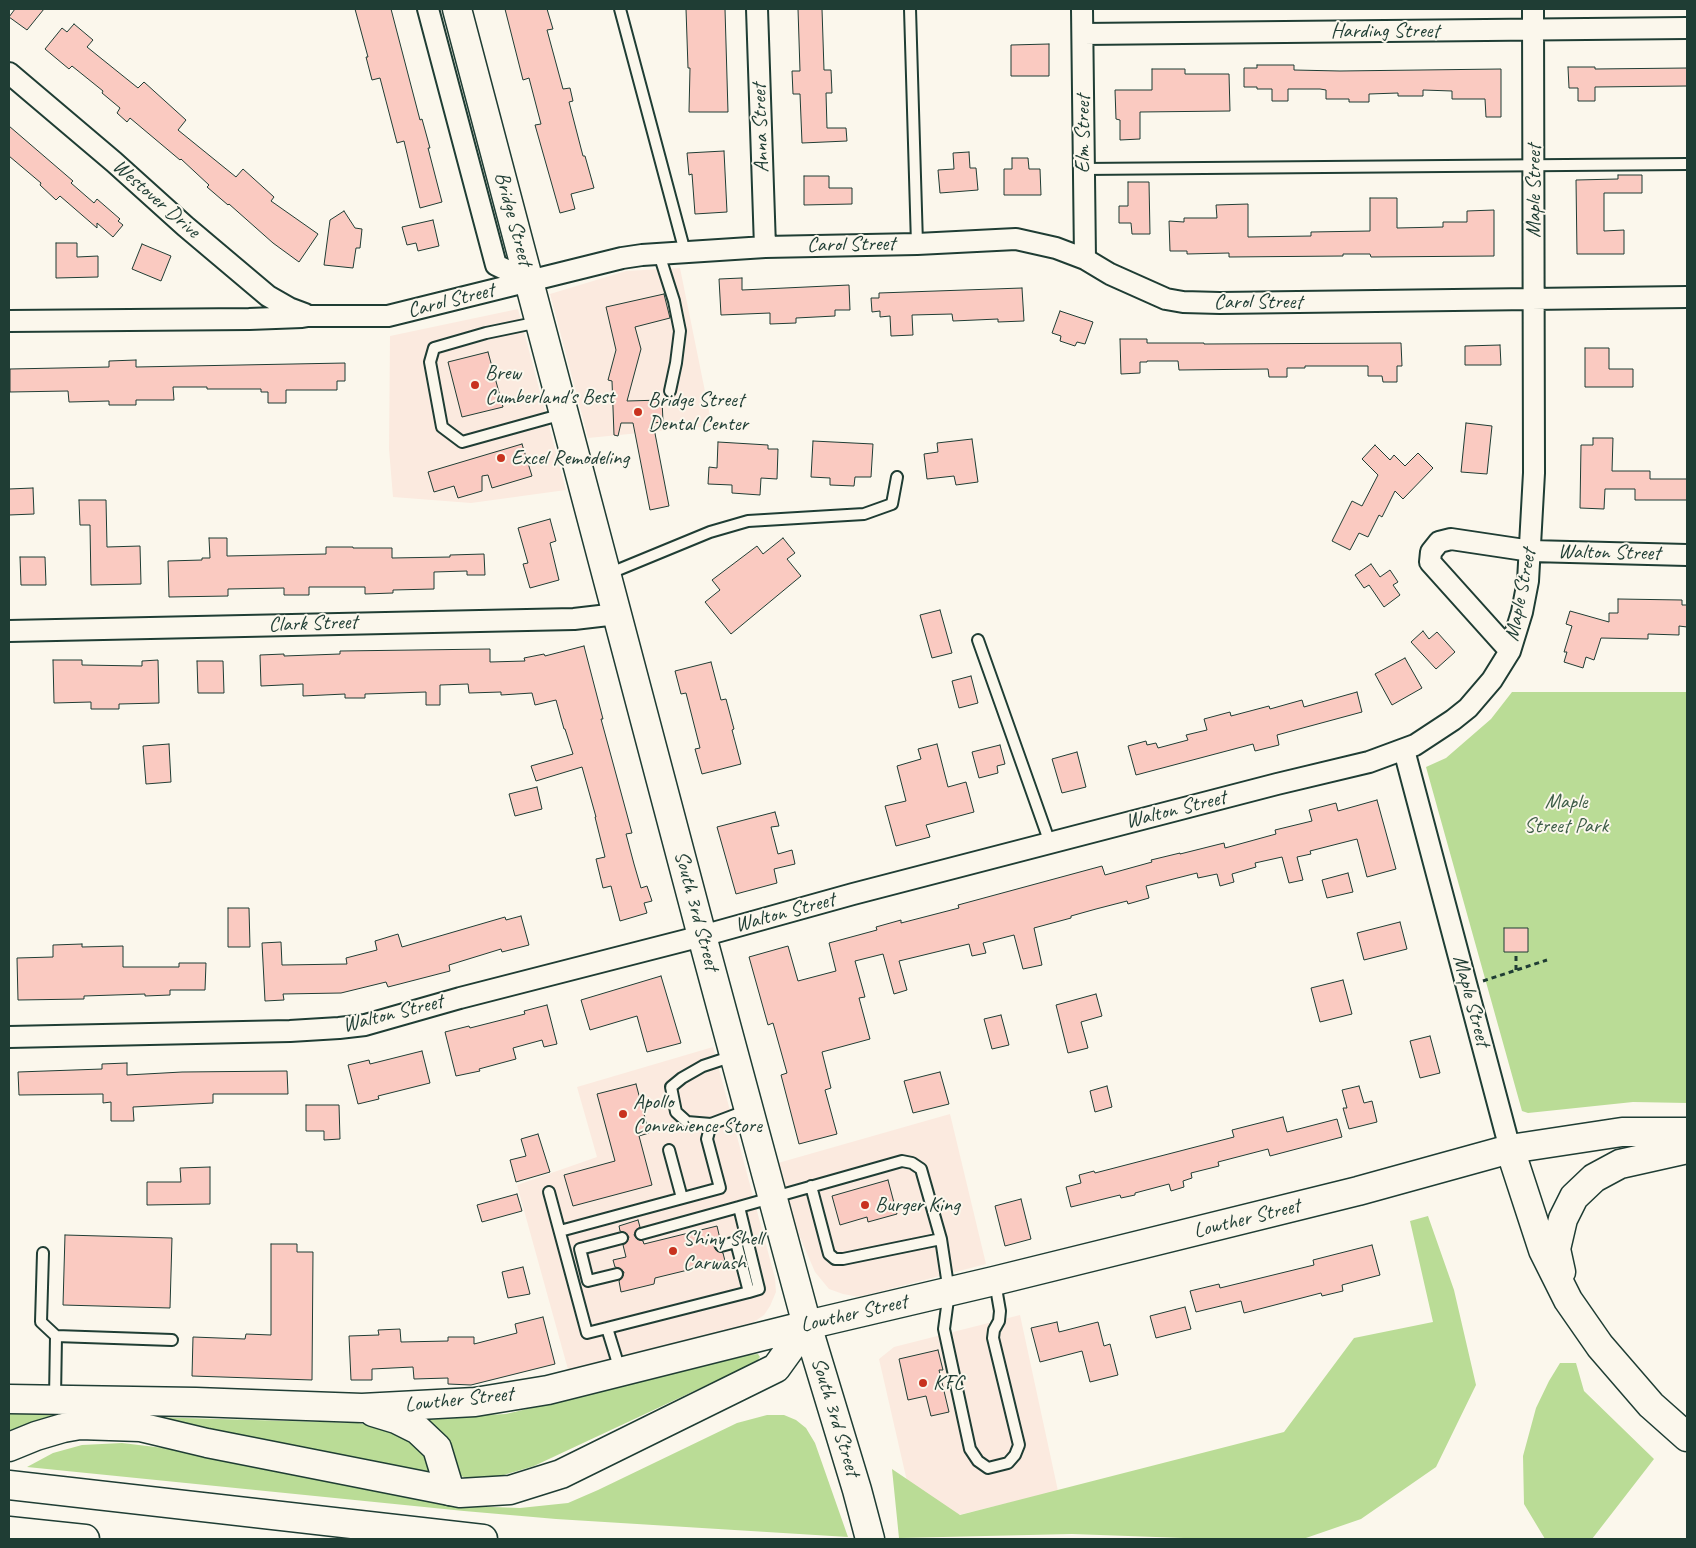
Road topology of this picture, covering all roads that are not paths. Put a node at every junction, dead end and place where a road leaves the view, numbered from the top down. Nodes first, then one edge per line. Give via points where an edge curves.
1 (428, 9) edge
2 (457, 9) edge
3 (620, 9) edge
4 (757, 9) edge
5 (910, 9) edge
6 (1082, 9) edge
7 (1533, 9) edge
8 (1687, 28) edge
9 (1533, 30) junction
10 (1083, 34) junction
11 (9, 73) edge
12 (1687, 164) edge
13 (1534, 166) junction
14 (1083, 169) junction
15 (916, 244) junction
16 (765, 247) junction
17 (685, 252) junction
18 (659, 254) junction
19 (1084, 259) junction
20 (530, 281) junction
21 (1687, 297) edge
22 (1535, 299) junction
23 (308, 316) junction
24 (9, 321) edge
25 (540, 322) junction
26 (670, 391) dead end
27 (564, 414) junction
28 (897, 477) dead end
29 (1531, 551) junction
30 (1687, 555) edge
31 (607, 574) junction
32 (617, 614) junction
33 (9, 631) edge
34 (978, 640) dead end
35 (1510, 651) junction
36 (1404, 750) junction
37 (1050, 843) junction
38 (702, 936) junction
39 (9, 1037) edge
40 (734, 1056) junction
41 (749, 1110) junction
42 (711, 1124) junction
43 (1687, 1132) edge
44 (1510, 1149) junction
45 (1687, 1149) edge
46 (669, 1150) dead end
47 (811, 1186) junction
48 (549, 1192) dead end
49 (773, 1197) junction
50 (682, 1198) junction
51 (739, 1207) junction
52 (560, 1231) junction
53 (641, 1234) dead end
54 (622, 1238) dead end
55 (941, 1239) junction
56 (721, 1246) dead end
57 (43, 1253) dead end
58 (617, 1274) dead end
59 (994, 1281) junction
60 (748, 1292) junction
61 (949, 1292) junction
62 (1568, 1300) junction
63 (807, 1325) junction
64 (607, 1328) junction
65 (56, 1336) junction
66 (172, 1340) dead end
67 (620, 1371) junction
68 (9, 1399) edge
69 (55, 1400) junction
70 (362, 1408) junction
71 (1687, 1437) edge
72 (9, 1448) edge
73 (9, 1486) edge
74 (450, 1491) junction
75 (9, 1531) edge
76 (85, 1539) edge
77 (482, 1539) edge
78 (870, 1539) edge

1 - 20 street, Bridge Street via 496,265
2 - 20 main road, Bridge Street
3 - 17 lane
4 - 16 street, Anna Street
5 - 15 lane
6 - 10 street, Elm Street
7 - 9 street, Maple Street
8 - 9 street, Harding Street
9 - 10 street, Harding Street
9 - 13 street, Maple Street
10 - 14 street, Elm Street
11 - 23 street, Westover Drive via 268,296
12 - 13 lane
13 - 14 lane
13 - 22 street, Maple Street
14 - 19 street, Elm Street
15 - 16 street, Carol Street
15 - 19 street, Carol Street via 1016,239 1056,248
16 - 17 street, Carol Street
17 - 18 street, Carol Street
18 - 20 street, Carol Street via 622,258
18 - 26 lane via 680,331
19 - 22 street, Carol Street via 1166,299 1183,302
20 - 23 street, Carol Street via 388,316
20 - 25 main road, South 3rd Street
21 - 22 street, Carol Street
22 - 29 street, Maple Street
23 - 24 street, Carol Street
25 - 27 main road, South 3rd Street
25 - 27 lane via 434,348 430,362 442,427 462,442
27 - 31 main road, South 3rd Street
28 - 31 lane via 892,504 864,514 748,521 710,532
29 - 30 street, Walton Street
29 - 35 street, Maple Street via 1528,581
29 - 35 street, Walton Street via 1451,539 1438,542 1431,552 1430,562
31 - 32 main road, South 3rd Street
32 - 33 street, Clark Street via 574,619
32 - 38 main road, South 3rd Street
34 - 37 lane
35 - 36 street, Maple Street via 1492,680 1468,708
36 - 37 street, Walton Street via 1369,762
36 - 44 street, Maple Street
37 - 38 street, Walton Street
38 - 39 street, Walton Street via 365,1025 290,1031
38 - 40 main road, South 3rd Street
40 - 41 main road, South 3rd Street
40 - 42 lane via 703,1066 671,1087 676,1112 687,1122
41 - 42 lane
41 - 49 main road, South 3rd Street
42 - 50 lane via 707,1139 720,1188
43 - 44 main road, Lowther Street via 1622,1132
44 - 59 main road, Lowther Street via 1358,1191
44 - 62 main road via 1543,1250
45 - 62 main road via 1620,1164 1594,1178 1574,1197 1563,1219 1556,1249
46 - 50 lane
47 - 49 lane
47 - 55 lane via 828,1254 835,1259
47 - 55 lane via 902,1161 912,1163 921,1169
48 - 52 lane
49 - 51 lane
49 - 63 main road, South 3rd Street
50 - 52 lane
51 - 53 lane
51 - 60 lane via 760,1289
52 - 64 lane via 587,1333
54 - 58 lane via 580,1249 588,1281
55 - 61 lane
56 - 60 lane via 736,1242
57 - 65 lane via 41,1322
59 - 61 main road, Lowther Street
59 - 61 lane via 1000,1311 993,1338 1018,1445 1008,1463 988,1468 978,1462 970,1449 944,1329
60 - 64 lane
61 - 63 main road, Lowther Street
62 - 71 main road via 1600,1346 1650,1405
63 - 67 main road, Lowther Street
63 - 74 main road via 776,1368 561,1474 510,1490
63 - 78 main road, South 3rd Street
64 - 67 lane
65 - 66 lane
65 - 69 lane
67 - 70 main road, Lowther Street via 548,1390 475,1402
68 - 69 main road, Lowther Street
69 - 70 main road, Lowther Street
70 - 74 main road via 418,1430 437,1448
72 - 74 main road via 36,1436 80,1425 140,1427
73 - 77 main road
75 - 76 main road

